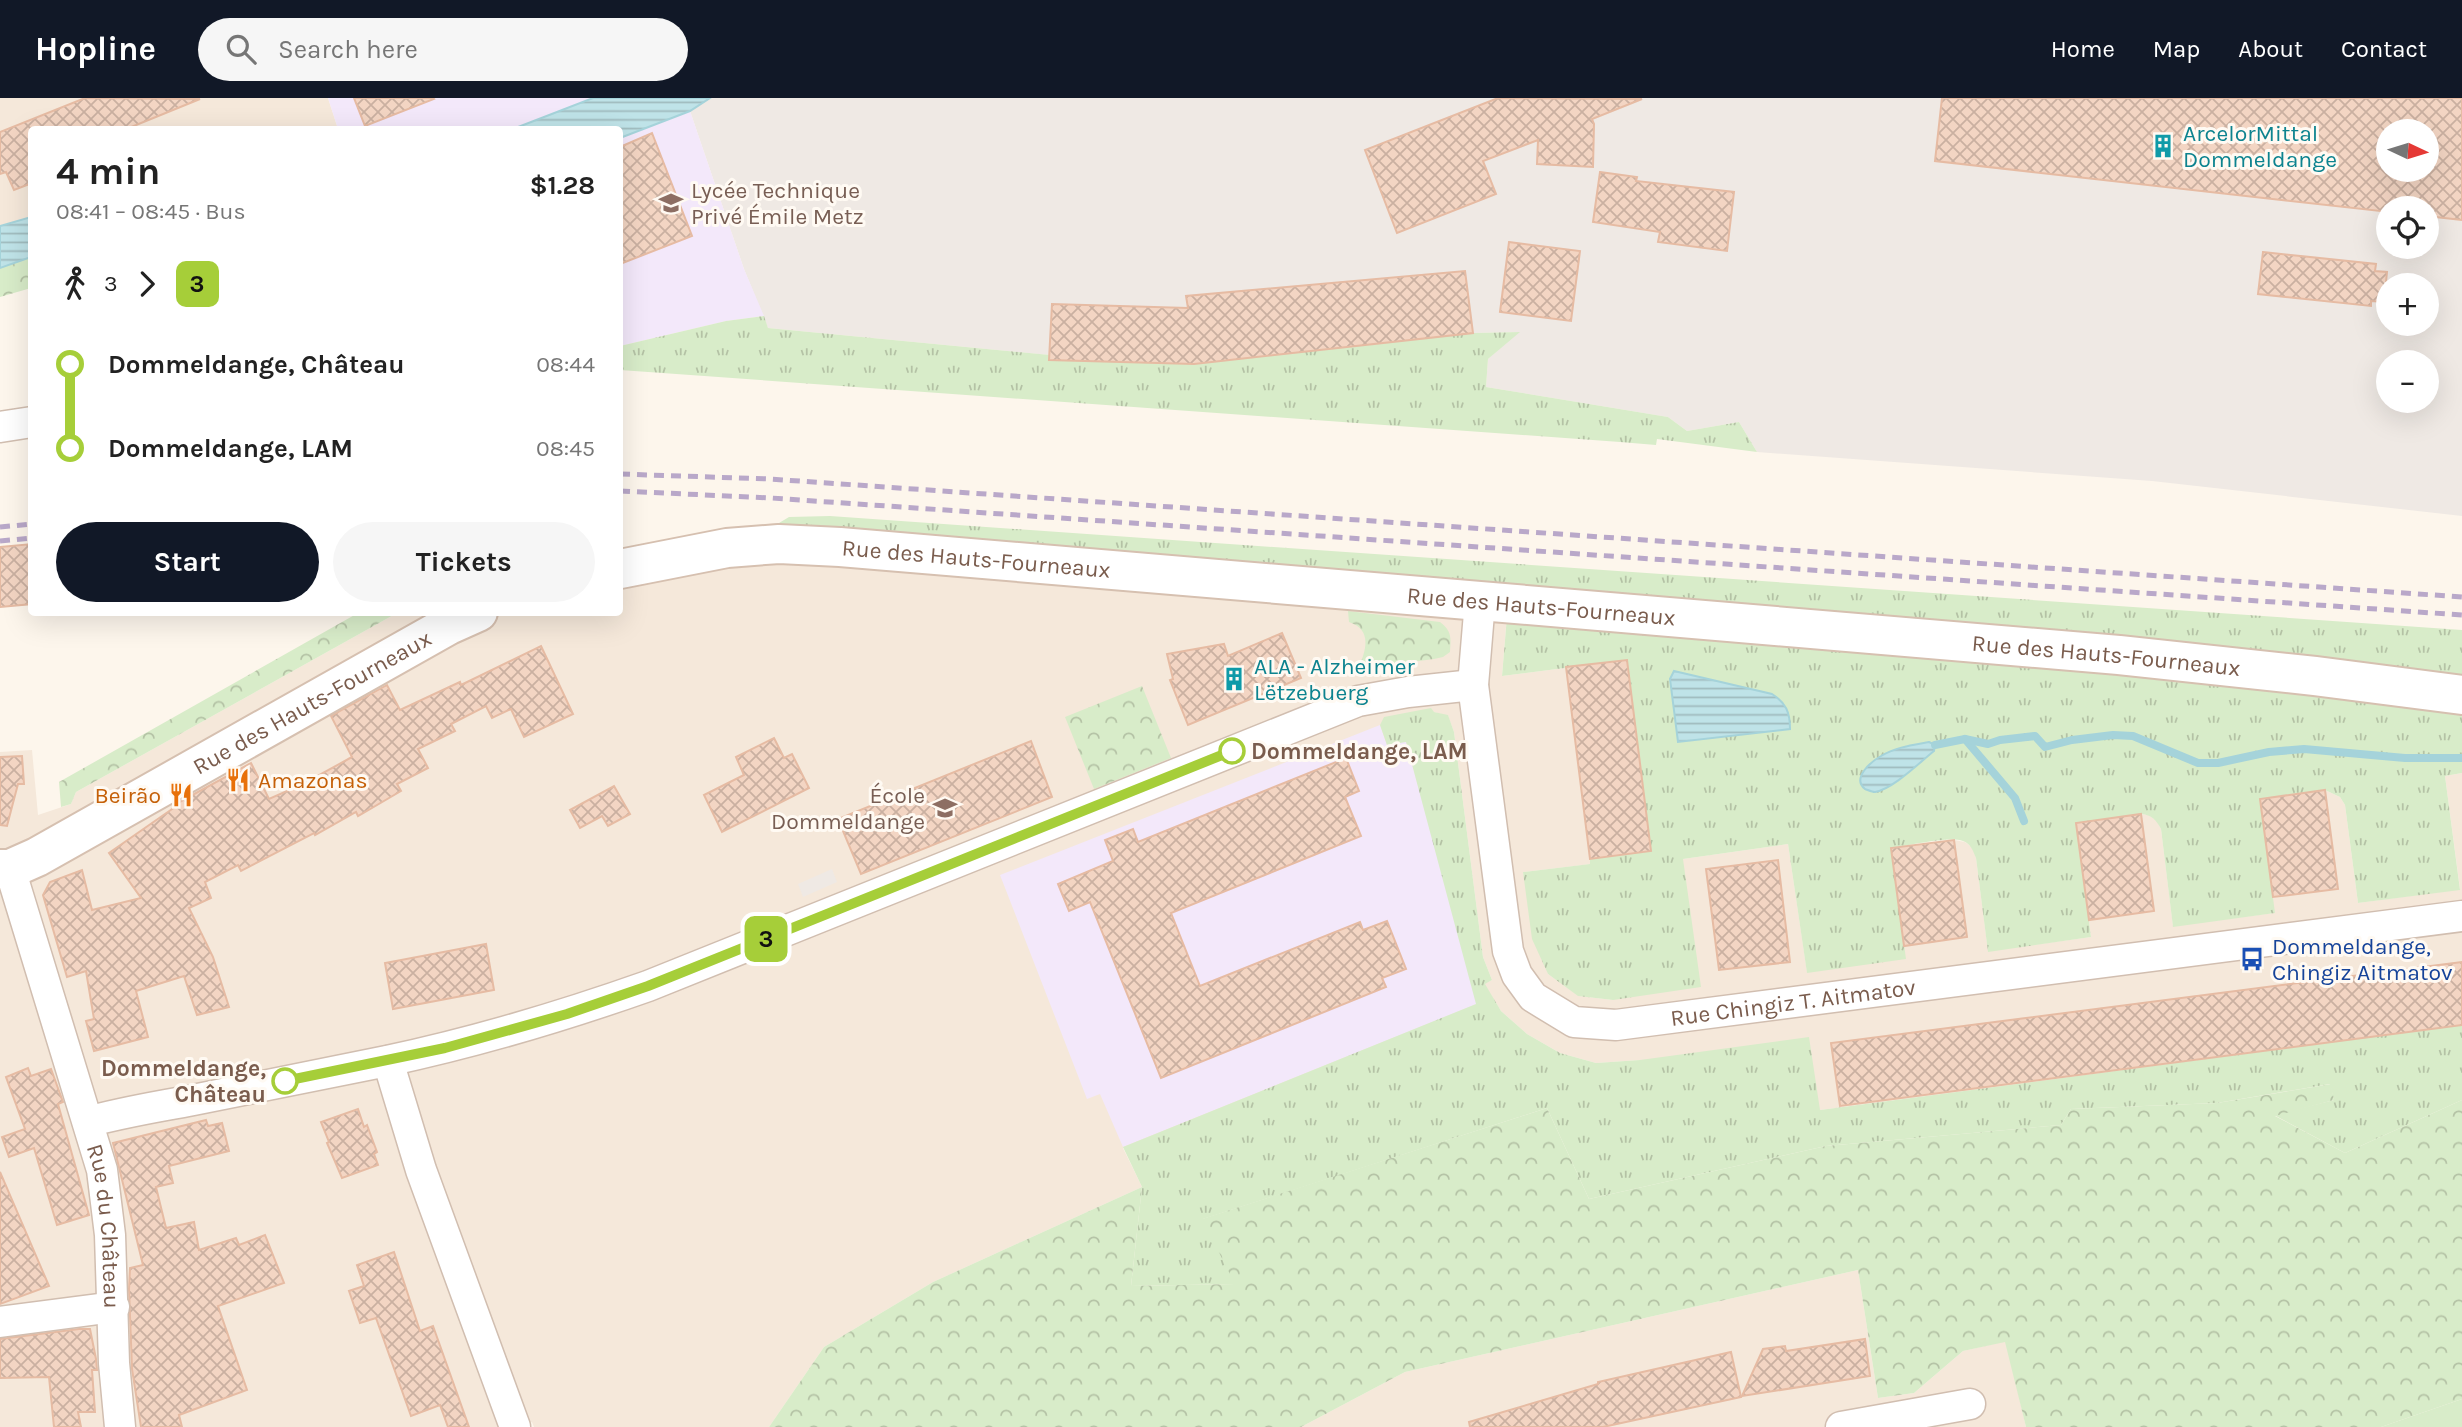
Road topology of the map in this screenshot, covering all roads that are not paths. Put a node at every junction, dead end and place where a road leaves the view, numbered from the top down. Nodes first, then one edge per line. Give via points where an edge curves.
1 (28, 423) edge
2 (0, 428) edge
3 (623, 568) edge
4 (1480, 601) junction
5 (469, 616) edge
6 (1473, 685) junction
7 (2462, 695) edge
8 (5, 869) edge
9 (2462, 916) edge
10 (388, 1061) junction
11 (88, 1122) junction
12 (114, 1307) junction
13 (0, 1322) edge
14 (1970, 1404) dead end
15 (120, 1427) edge
16 (515, 1427) edge
17 (1841, 1427) edge

1 - 2 street
3 - 4 street, Rue des Hauts-Fourneaux via 727,548 779,544
4 - 6 street, Rue Chingiz T. Aitmatov
4 - 7 street, Rue des Hauts-Fourneaux via 2119,655
5 - 8 street, Rue des Hauts-Fourneaux via 61,844
6 - 9 street, Rue Chingiz T. Aitmatov via 1508,951 1517,975 1533,997 1574,1022 1616,1024
6 - 10 street via 1358,701 648,986 567,1014
8 - 11 street, Rue du Château
10 - 11 street via 127,1110
10 - 16 street via 421,1170
11 - 12 street, Rue du Château via 103,1183
12 - 13 street
12 - 15 street, Rue du Château
14 - 17 street

